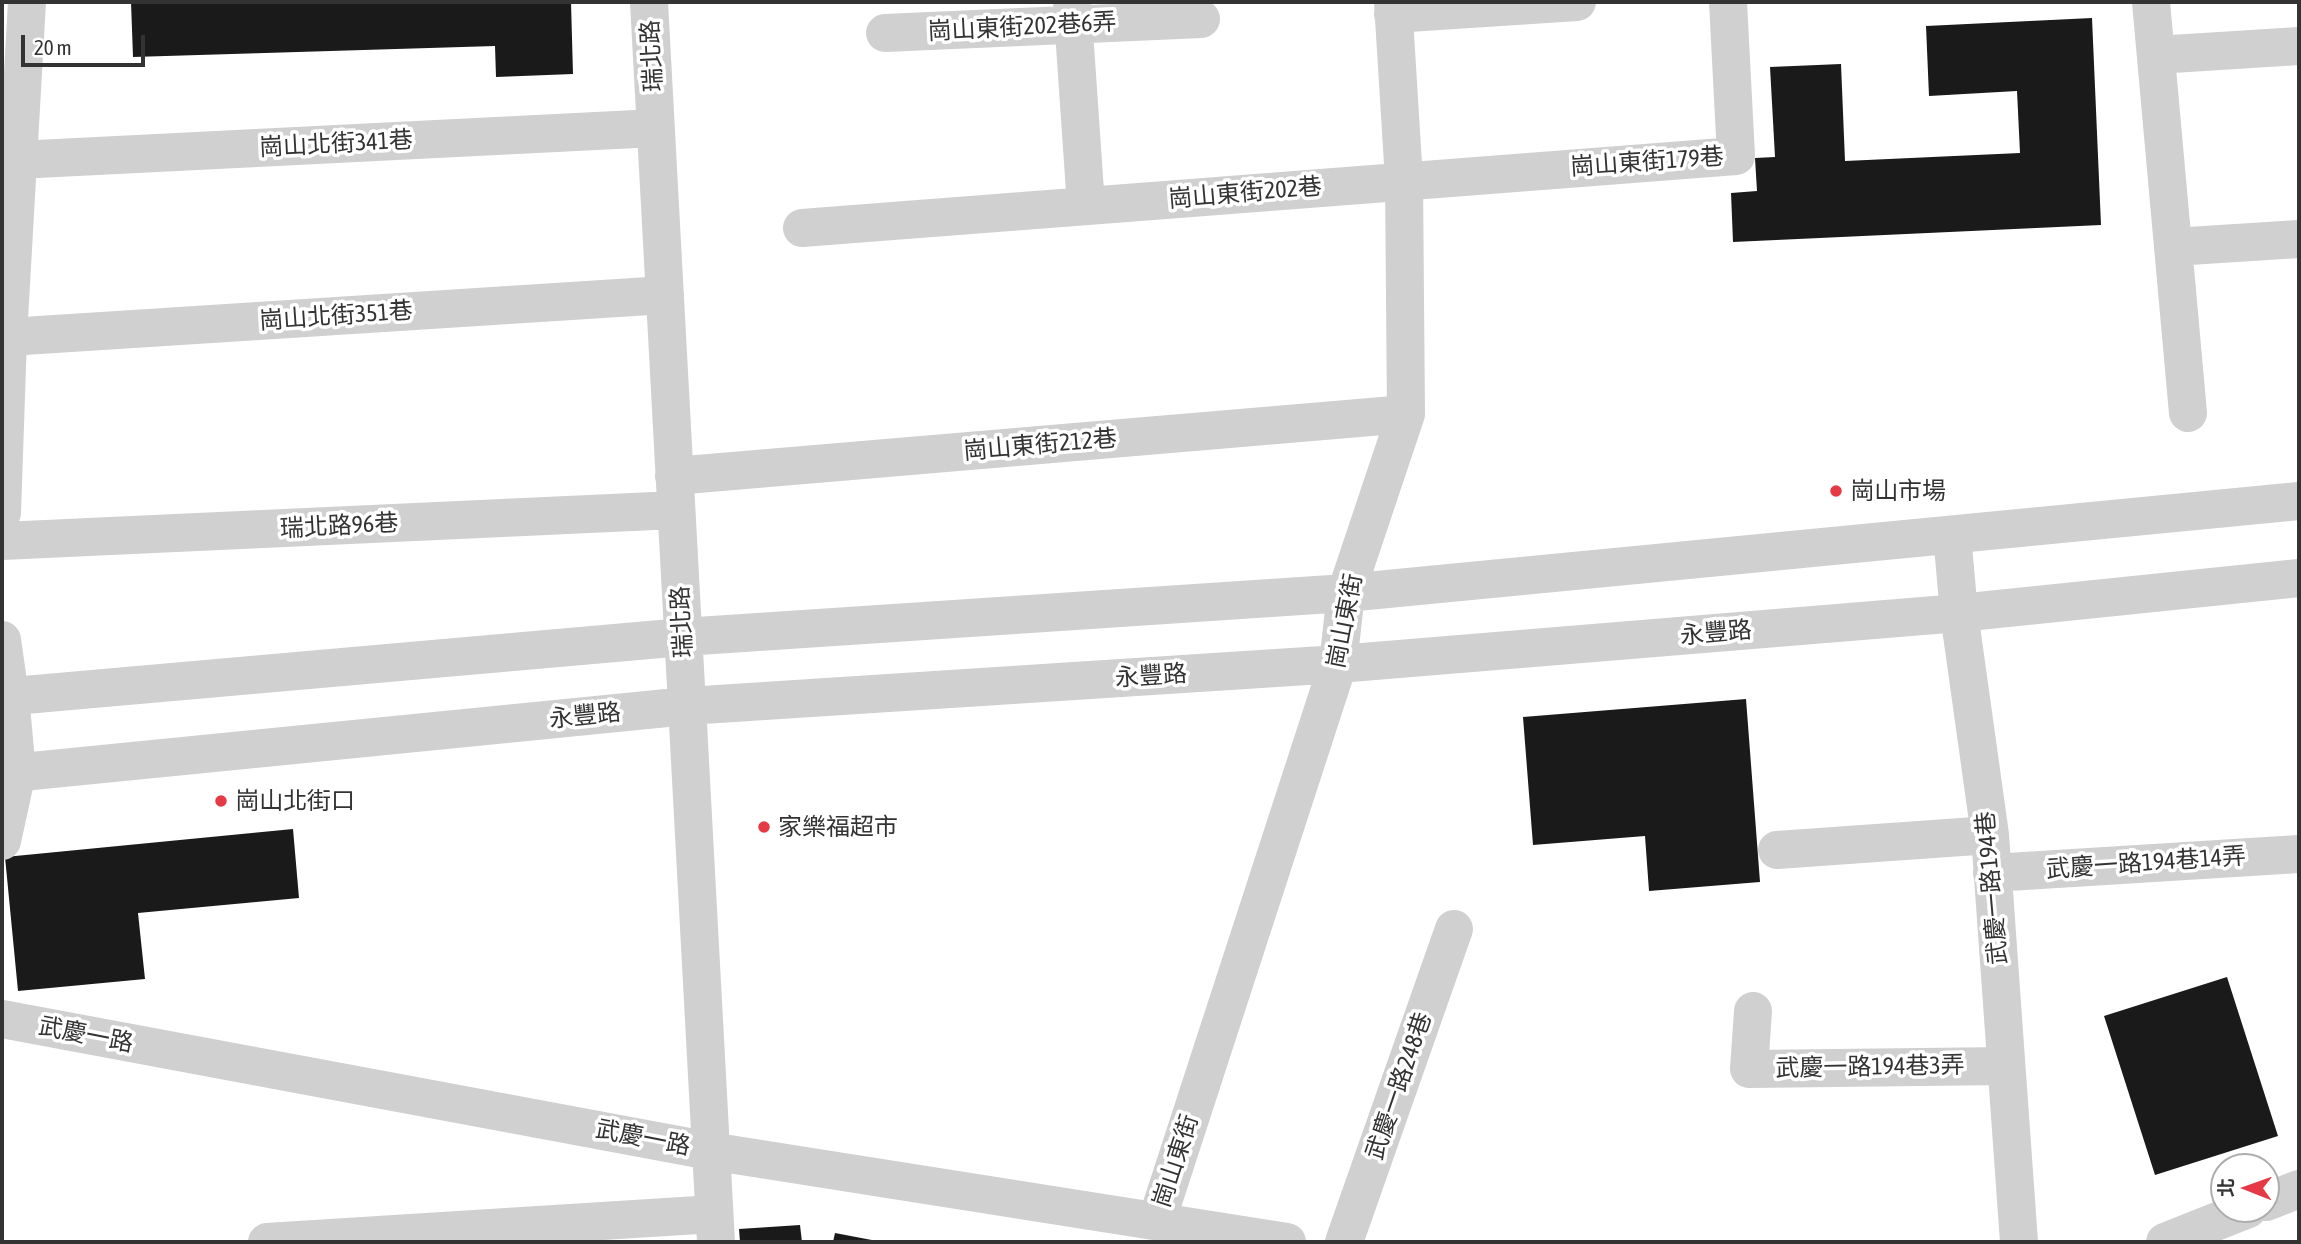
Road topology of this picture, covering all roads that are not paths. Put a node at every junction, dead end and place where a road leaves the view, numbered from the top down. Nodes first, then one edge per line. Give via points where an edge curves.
1 (27, 2) edge
2 (649, 2) edge
3 (1577, 2) edge
4 (1728, 2) edge
5 (2151, 2) edge
6 (1393, 8) edge
7 (1073, 13) edge
8 (1201, 19) dead end
9 (885, 33) dead end
10 (2299, 46) edge
11 (2156, 55) junction
12 (12, 69) edge
13 (656, 128) junction
14 (17, 160) junction
15 (1404, 180) junction
16 (1086, 206) junction
17 (802, 228) dead end
18 (2299, 239) edge
19 (7, 244) edge
20 (2173, 247) junction
21 (665, 295) junction
22 (8, 337) junction
23 (1406, 414) junction
24 (2188, 414) dead end
25 (3, 459) edge
26 (675, 493) junction
27 (2299, 501) edge
28 (2, 513) edge
29 (1952, 536) junction
30 (2, 541) edge
31 (2299, 578) edge
32 (1346, 593) junction
33 (1959, 613) junction
34 (683, 638) junction
35 (2, 640) edge
36 (1338, 664) junction
37 (6, 697) edge
38 (687, 706) junction
39 (9, 773) edge
40 (1990, 835) junction
41 (2, 841) edge
42 (1777, 850) dead end
43 (2299, 854) edge
44 (1992, 873) junction
45 (1454, 929) dead end
46 (1753, 1011) dead end
47 (2, 1019) edge
48 (2006, 1066) junction
49 (710, 1151) junction
50 (2299, 1189) edge
51 (2280, 1196) edge
52 (2213, 1223) edge
53 (715, 1228) edge
54 (1174, 1229) edge
55 (267, 1242) edge
56 (1287, 1242) edge
57 (1344, 1242) edge
58 (2019, 1242) edge
59 (2165, 1242) edge

1 - 12 street
2 - 13 street, 瑞北路
3 - 6 street
4 - 15 street, 崗山東街179巷 via 1736,156
5 - 11 street
6 - 15 street, 崗山東街
7 - 8 street, 崗山東街202巷6弄
7 - 9 street, 崗山東街202巷6弄
7 - 16 street
10 - 11 street
11 - 20 street
12 - 14 street
13 - 14 street, 崗山北街341巷
13 - 21 street, 瑞北路
14 - 19 street
15 - 16 street, 崗山東街202巷
15 - 23 street, 崗山東街
16 - 17 street, 崗山東街202巷
18 - 20 street
19 - 22 street
20 - 24 street
21 - 22 street, 崗山北街351巷
21 - 26 street, 瑞北路
22 - 25 street
23 - 26 street, 崗山東街212巷
23 - 32 street, 崗山東街
25 - 28 street
26 - 30 street, 瑞北路96巷
26 - 34 street, 瑞北路
27 - 29 street
29 - 32 street
29 - 33 street, 武慶一路194巷
31 - 33 street, 永豐路
32 - 34 street
32 - 36 street, 崗山東街
33 - 36 street, 永豐路
33 - 40 street, 武慶一路194巷
34 - 37 street
34 - 38 street, 瑞北路
35 - 37 street
36 - 38 street, 永豐路
36 - 54 street, 崗山東街
37 - 39 street
38 - 39 street, 永豐路
38 - 49 street, 瑞北路
39 - 41 street
40 - 42 street
40 - 44 street, 武慶一路194巷
43 - 44 street, 武慶一路194巷14弄
44 - 48 street, 武慶一路194巷
45 - 57 street, 武慶一路248巷
46 - 48 street, 武慶一路194巷3弄 via 1749,1069
47 - 49 street, 武慶一路
48 - 58 street, 武慶一路194巷
49 - 53 street, 瑞北路
49 - 54 street, 武慶一路
50 - 51 street
52 - 59 street
53 - 55 street
54 - 56 street, 武慶一路

